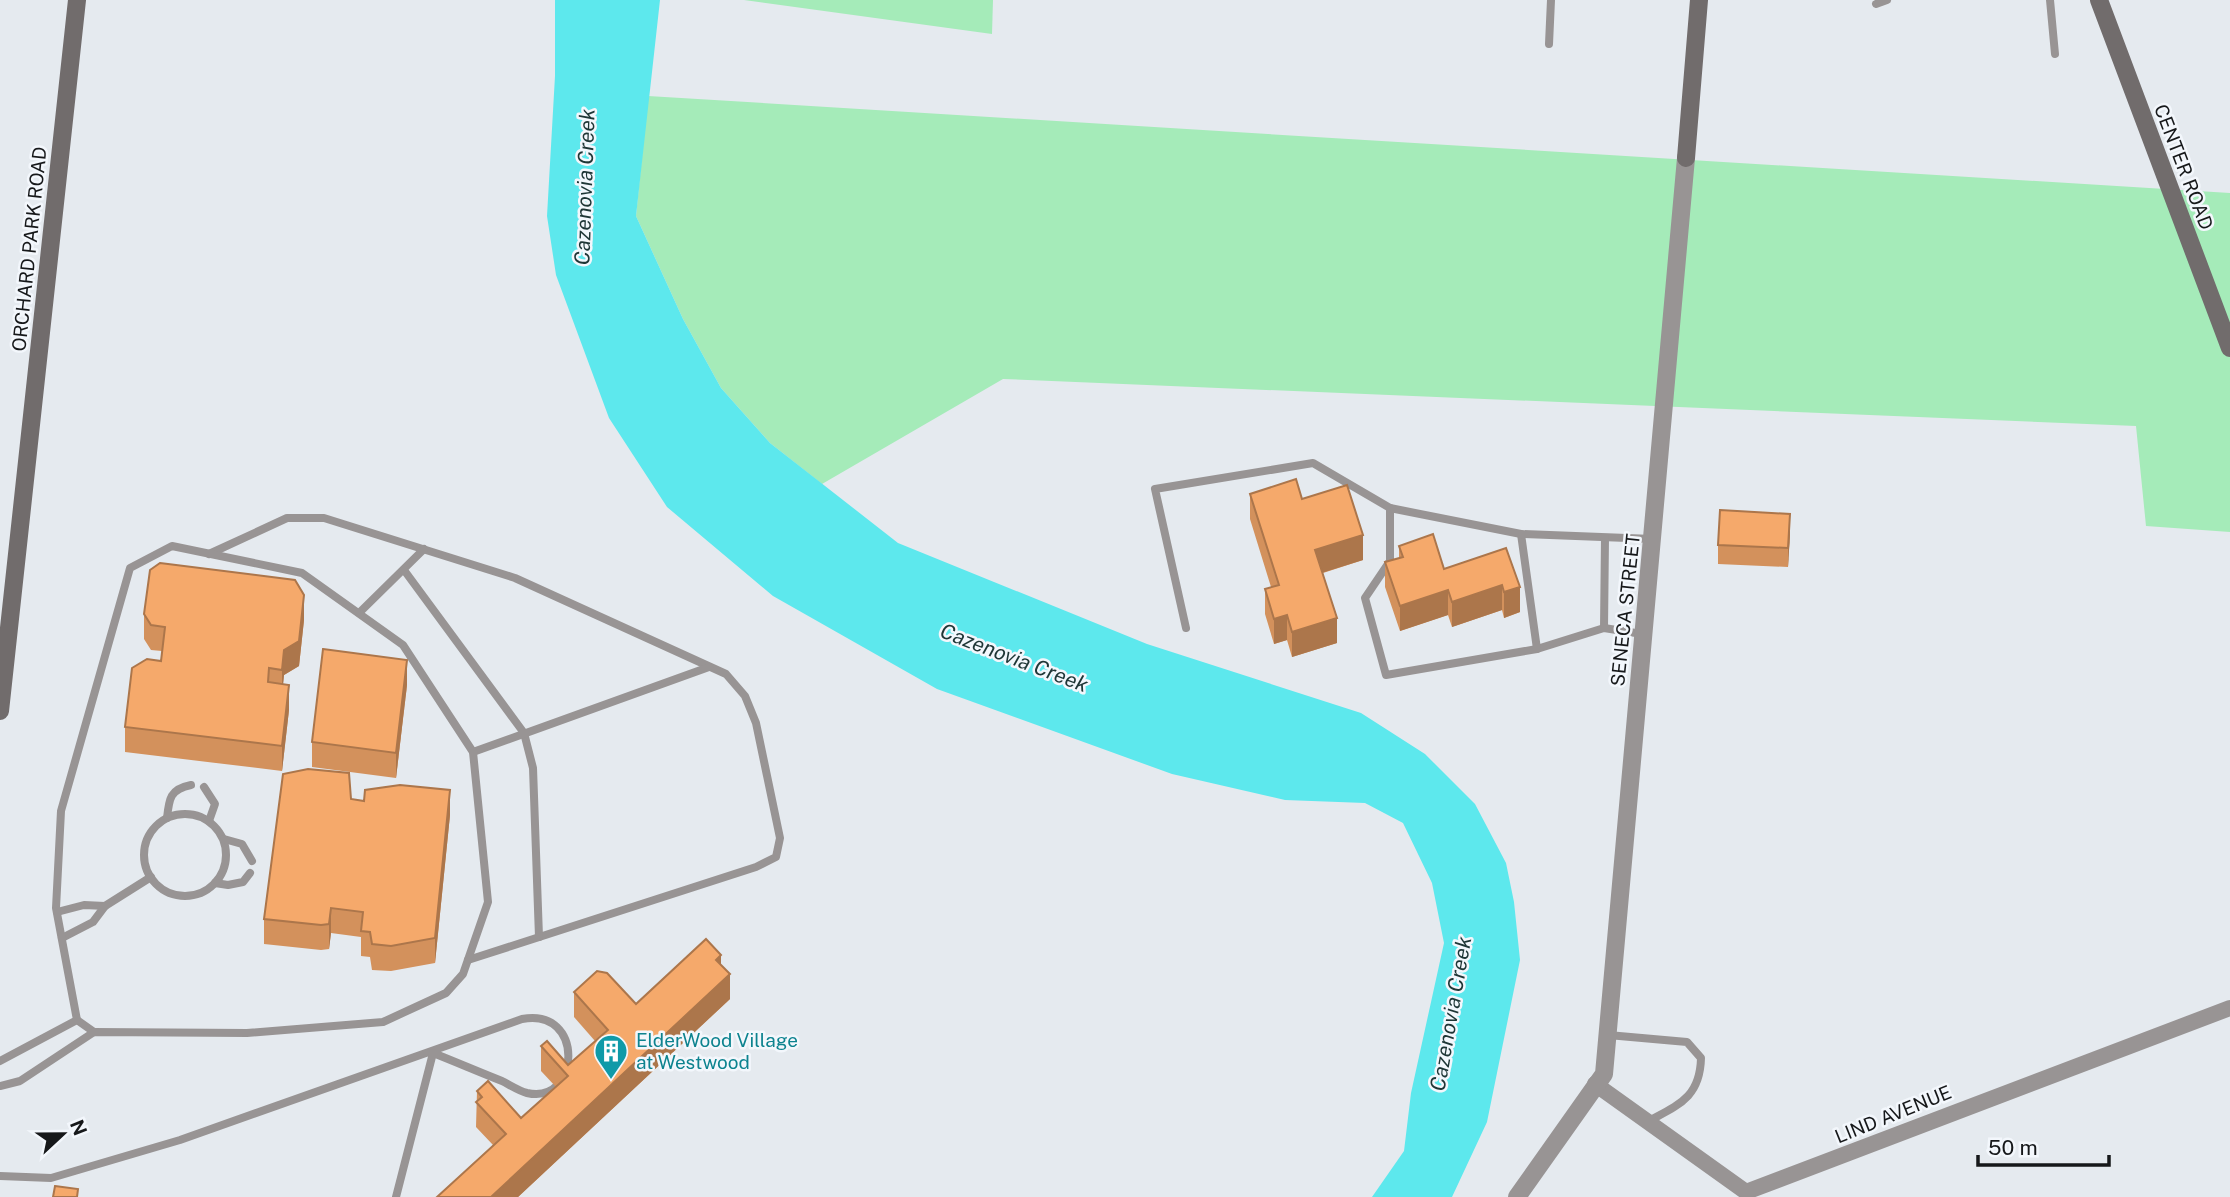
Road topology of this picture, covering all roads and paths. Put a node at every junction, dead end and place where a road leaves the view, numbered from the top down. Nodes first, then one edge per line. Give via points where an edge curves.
1 (77, 0) edge
2 (1551, 0) edge
3 (1699, 0) edge
4 (1887, 0) edge
5 (2050, 0) edge
6 (2098, 0) edge
7 (1875, 4) dead end
8 (1549, 44) dead end
9 (2055, 54) dead end
10 (1686, 158) joint
11 (2230, 348) edge
12 (1390, 508) junction
13 (1521, 534) junction
14 (1605, 538) junction
15 (1653, 539) junction
16 (424, 549) junction
17 (209, 554) junction
18 (404, 570) junction
19 (359, 613) junction
20 (1186, 628) dead end
21 (1604, 628) junction
22 (1642, 634) junction
23 (1537, 649) junction
24 (709, 667) junction
25 (0, 710) edge
26 (524, 733) junction
27 (473, 752) junction
28 (191, 785) dead end
29 (204, 787) dead end
30 (166, 818) junction
31 (208, 821) junction
32 (224, 839) junction
33 (252, 861) dead end
34 (250, 873) dead end
35 (151, 877) junction
36 (215, 883) junction
37 (105, 906) junction
38 (57, 912) junction
39 (538, 937) junction
40 (62, 938) junction
41 (468, 960) junction
42 (2230, 1008) edge
43 (77, 1020) junction
44 (94, 1032) junction
45 (1608, 1035) junction
46 (433, 1053) junction
47 (0, 1061) edge
48 (1595, 1084) junction
49 (0, 1086) edge
50 (1647, 1122) junction
51 (0, 1176) edge
52 (396, 1197) edge
53 (1517, 1197) edge

1 - 25 main road, ORCHARD PARK ROAD
2 - 8 lane
3 - 10 main road, SENECA STREET
4 - 7 lane
5 - 9 lane
6 - 11 main road, CENTER ROAD
10 - 15 street, SENECA STREET
12 - 13 lane
12 - 20 lane via 1313,463 1155,489
12 - 23 lane via 1390,561 1365,598 1386,675
13 - 14 lane
13 - 23 lane
14 - 15 lane
14 - 21 lane
15 - 22 street, SENECA STREET
16 - 17 lane via 324,518 287,518
16 - 18 lane
16 - 24 lane via 515,578
17 - 19 lane via 302,573
17 - 38 lane via 172,546 130,568 61,811
18 - 19 lane
18 - 26 lane
19 - 27 lane via 402,645
21 - 22 lane
21 - 23 lane
22 - 45 street, SENECA STREET
24 - 26 lane
24 - 39 lane via 726,674 745,696 756,723 780,838 776,857
26 - 27 lane
26 - 39 lane via 533,768
27 - 41 lane via 488,902
28 - 30 lane via 178,788 169,798
29 - 31 lane via 215,804
30 - 31 lane via 193,814
30 - 35 lane via 148,837 144,850
31 - 32 lane
32 - 33 lane via 242,844
32 - 36 lane via 225,866
34 - 36 lane via 243,882
35 - 36 lane via 160,887 185,896
35 - 37 lane
37 - 38 lane via 84,905
37 - 40 lane via 93,922
38 - 40 lane
39 - 41 lane
40 - 43 lane
41 - 44 lane via 463,974 446,993 383,1021 247,1033
42 - 50 street, LIND AVENUE via 1746,1192
43 - 44 lane
43 - 47 lane
44 - 49 lane via 20,1081
45 - 48 street, SENECA STREET via 1604,1074
45 - 50 lane via 1686,1042 1701,1058 1701,1076 1692,1093
46 - 46 lane via 527,1093 549,1089 565,1075 571,1060 570,1046 561,1033 536,1017
46 - 51 lane via 180,1140 51,1178
46 - 52 lane
48 - 50 street, LIND AVENUE
48 - 53 street, SENECA STREET

